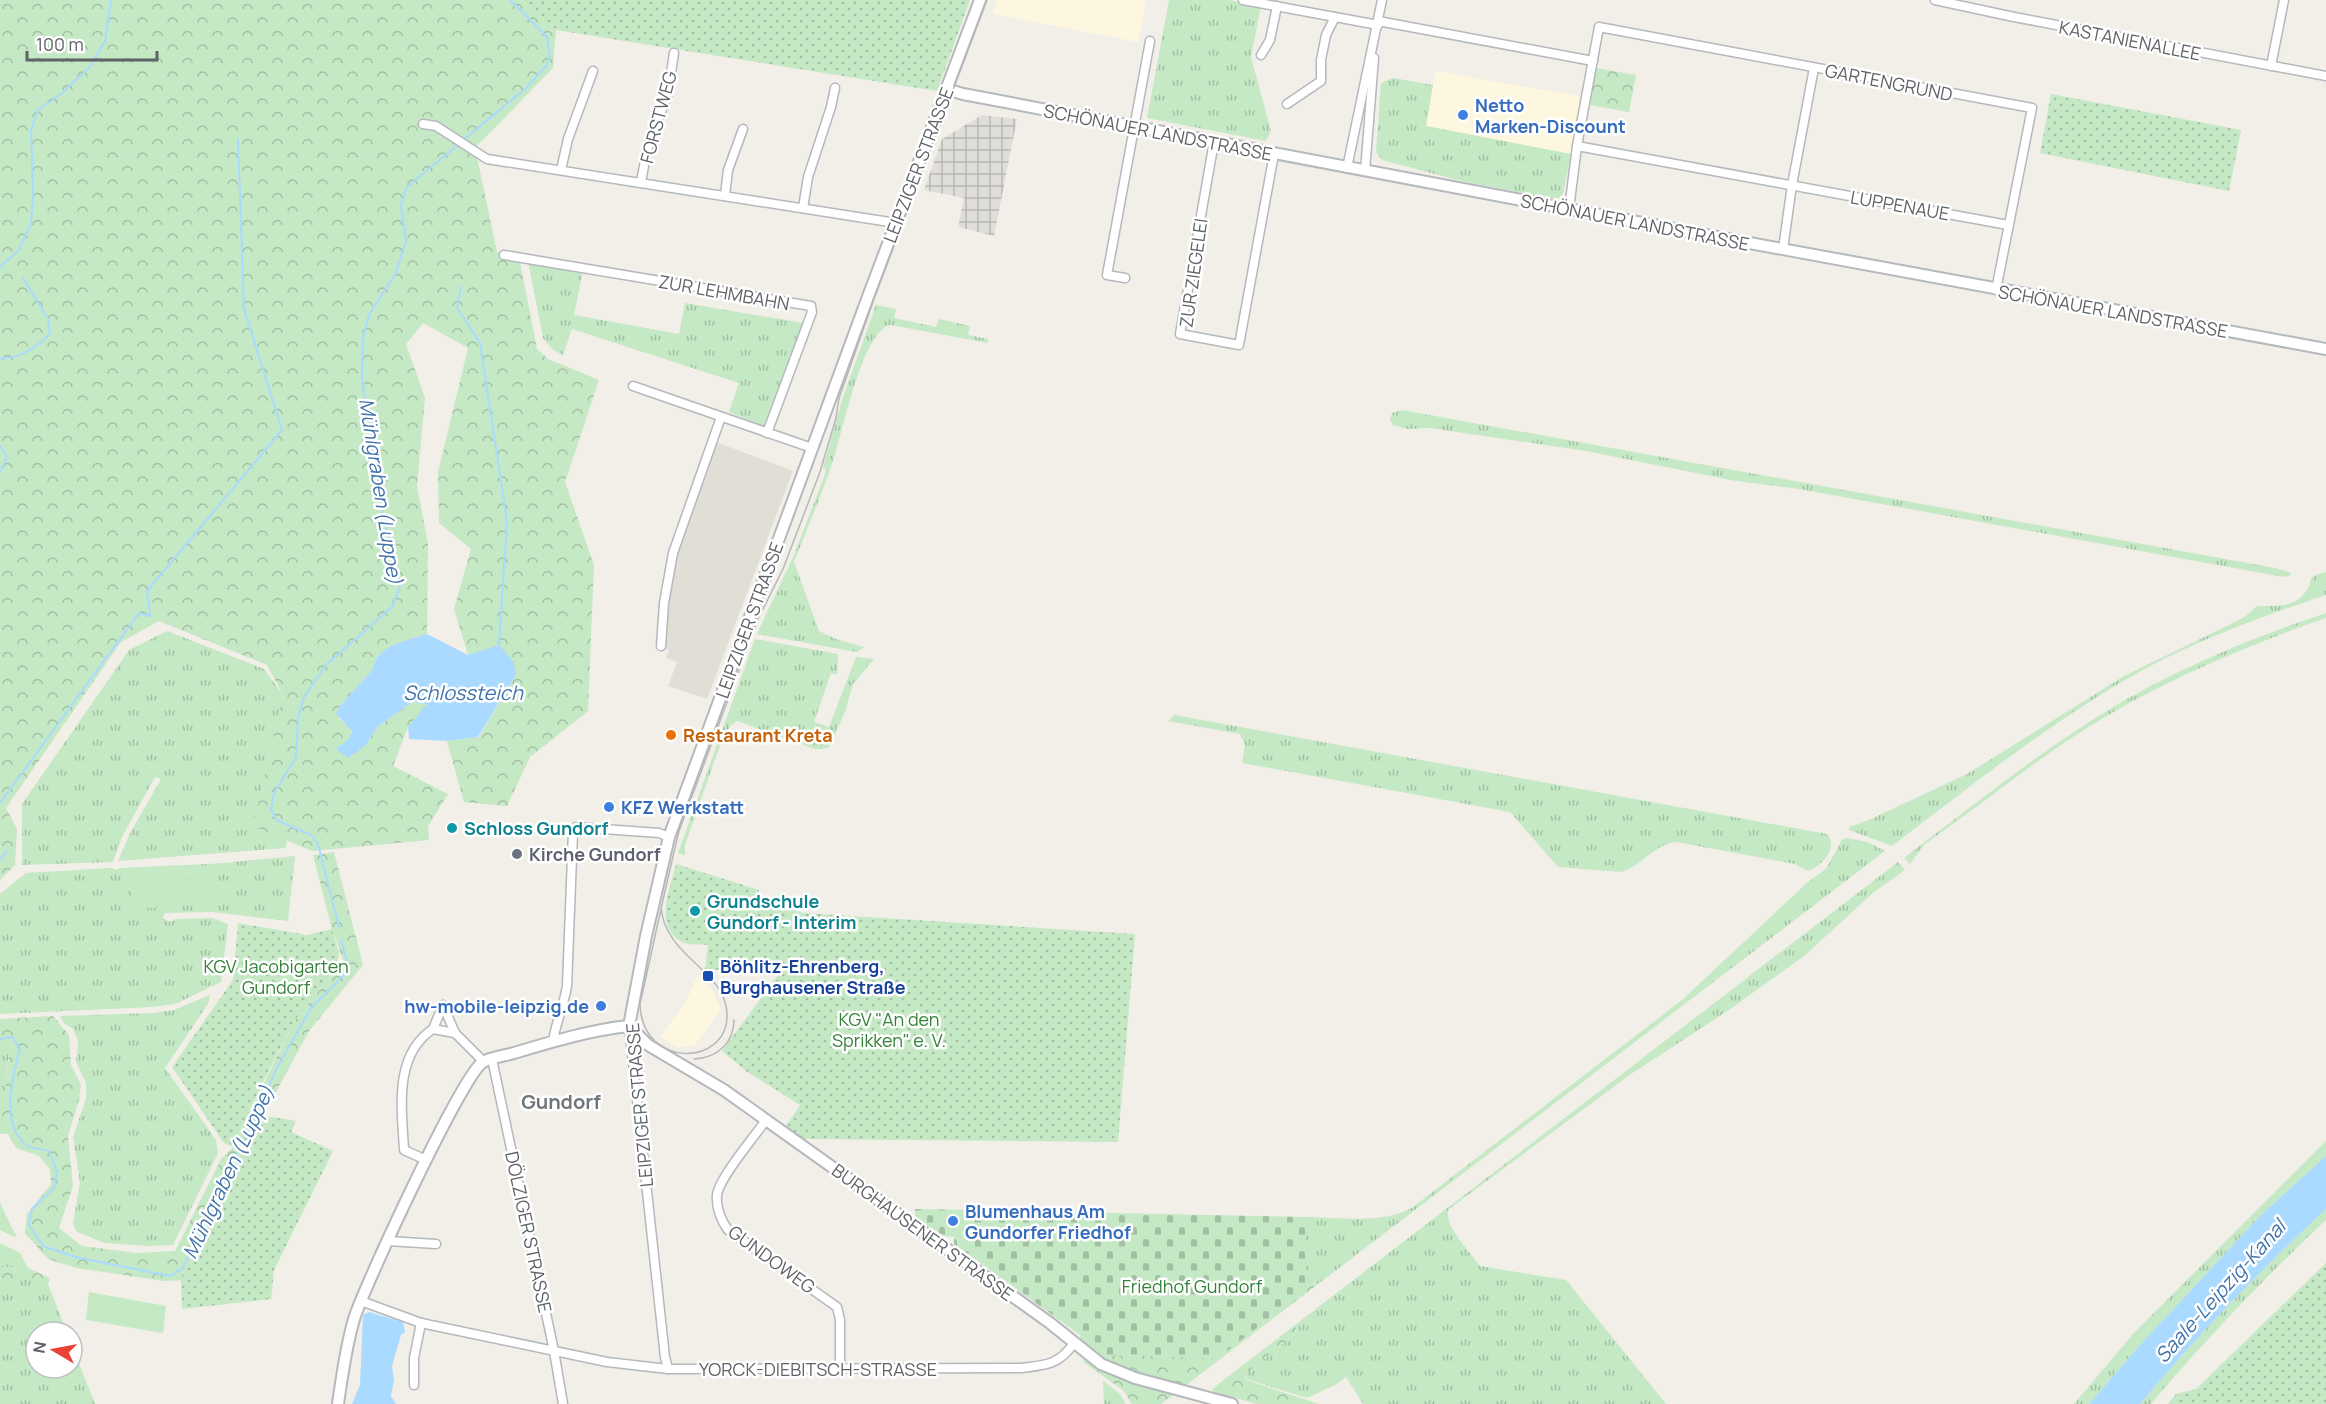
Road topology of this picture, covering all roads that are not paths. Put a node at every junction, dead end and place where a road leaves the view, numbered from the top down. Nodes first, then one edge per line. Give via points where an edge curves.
1 (980, 0) edge
2 (1243, 0) edge
3 (1382, 0) edge
4 (2284, 0) edge
5 (1941, 1) edge
6 (1277, 6) junction
7 (1335, 17) junction
8 (1378, 23) junction
9 (1376, 37) junction
10 (1150, 41) dead end
11 (674, 53) dead end
12 (1261, 55) dead end
13 (1593, 61) junction
14 (2271, 66) junction
15 (1814, 68) junction
16 (593, 71) dead end
17 (2326, 76) edge
18 (835, 88) dead end
19 (946, 89) junction
20 (1287, 104) dead end
21 (423, 124) dead end
22 (1135, 127) junction
23 (743, 129) dead end
24 (1214, 142) junction
25 (1577, 146) junction
26 (1274, 154) junction
27 (1347, 168) junction
28 (561, 170) junction
29 (1365, 171) junction
30 (641, 182) junction
31 (1792, 185) junction
32 (725, 195) junction
33 (803, 208) junction
34 (1569, 209) junction
35 (896, 223) junction
36 (2008, 225) junction
37 (1783, 249) junction
38 (504, 255) dead end
39 (1125, 278) dead end
40 (1996, 290) junction
41 (2326, 349) edge
42 (633, 386) dead end
43 (721, 417) junction
44 (767, 433) junction
45 (812, 448) junction
46 (661, 646) dead end
47 (669, 837) junction
48 (629, 1026) junction
49 (433, 1029) junction
50 (455, 1033) junction
51 (553, 1041) junction
52 (488, 1060) junction
53 (766, 1120) junction
54 (426, 1160) junction
55 (388, 1241) junction
56 (436, 1244) dead end
57 (361, 1301) junction
58 (422, 1323) junction
59 (1074, 1343) junction
60 (554, 1351) junction
61 (668, 1370) junction
62 (840, 1370) junction
63 (414, 1385) dead end
64 (338, 1404) edge
65 (563, 1404) edge
66 (1233, 1404) edge

1 - 19 street, LEIPZIGER STRASSE
2 - 6 street
3 - 8 street
4 - 14 street
5 - 14 street, KASTANIENALLEE
6 - 7 street
6 - 12 street via 1270,40
7 - 8 street
7 - 20 street via 1326,35 1321,81
8 - 9 street
8 - 13 street
9 - 27 street
9 - 29 street
10 - 22 street
11 - 30 street, FORSTWEG via 668,93 647,150
13 - 15 street, GARTENGRUND via 1599,27
13 - 25 street, GARTENGRUND
14 - 17 street, KASTANIENALLEE
15 - 31 street
15 - 36 street, GARTENGRUND via 2032,108
16 - 28 street
18 - 33 street via 808,177
19 - 22 street, SCHÖNAUER LANDSTRASSE
19 - 35 street, LEIPZIGER STRASSE
21 - 28 street, FORSTWEG via 436,126 487,159
22 - 24 street, SCHÖNAUER LANDSTRASSE
22 - 39 street via 1107,275
23 - 32 street via 728,170
24 - 26 street, SCHÖNAUER LANDSTRASSE
24 - 26 street, ZUR ZIEGELEI via 1180,334 1239,345
25 - 31 street, LUPPENAUE
25 - 34 street, GARTENGRUND
26 - 27 street, SCHÖNAUER LANDSTRASSE
27 - 29 street, SCHÖNAUER LANDSTRASSE
28 - 30 street, FORSTWEG
29 - 34 street, SCHÖNAUER LANDSTRASSE
30 - 32 street, FORSTWEG
31 - 36 street, LUPPENAUE
31 - 37 street
32 - 33 street, FORSTWEG
33 - 35 street, FORSTWEG
34 - 37 street, SCHÖNAUER LANDSTRASSE
35 - 45 street, LEIPZIGER STRASSE
36 - 40 street, GARTENGRUND
37 - 40 street, SCHÖNAUER LANDSTRASSE
38 - 44 street, ZUR LEHMBAHN via 811,306
40 - 41 street, SCHÖNAUER LANDSTRASSE
42 - 43 street
43 - 44 street
43 - 46 street via 673,553
44 - 45 street
45 - 47 street, LEIPZIGER STRASSE
47 - 48 street, LEIPZIGER STRASSE
47 - 51 street via 576,827 573,832 567,986
48 - 51 street
48 - 53 street, BURGHAUSENER STRASSE via 648,1045
48 - 61 street, LEIPZIGER STRASSE
49 - 50 street
49 - 50 street via 444,1005
49 - 54 street via 414,1049 401,1088 404,1150
50 - 52 street
51 - 52 street
52 - 54 street via 471,1075
52 - 60 street, DÖLZIGER STRASSE
53 - 59 street, BURGHAUSENER STRASSE
53 - 62 street, GUNDOWEG via 720,1184 719,1211 728,1230 837,1307
54 - 55 street
55 - 56 street
55 - 57 street
57 - 58 street, YORCK-DIEBITSCH-STRASSE
57 - 64 street via 349,1337
58 - 60 street, YORCK-DIEBITSCH-STRASSE
58 - 63 street via 414,1358
59 - 62 street, YORCK-DIEBITSCH-STRASSE via 1058,1360 1021,1368
59 - 66 street, BURGHAUSENER STRASSE via 1115,1370
60 - 61 street, YORCK-DIEBITSCH-STRASSE
60 - 65 street, DÖLZIGER STRASSE
61 - 62 street, YORCK-DIEBITSCH-STRASSE

